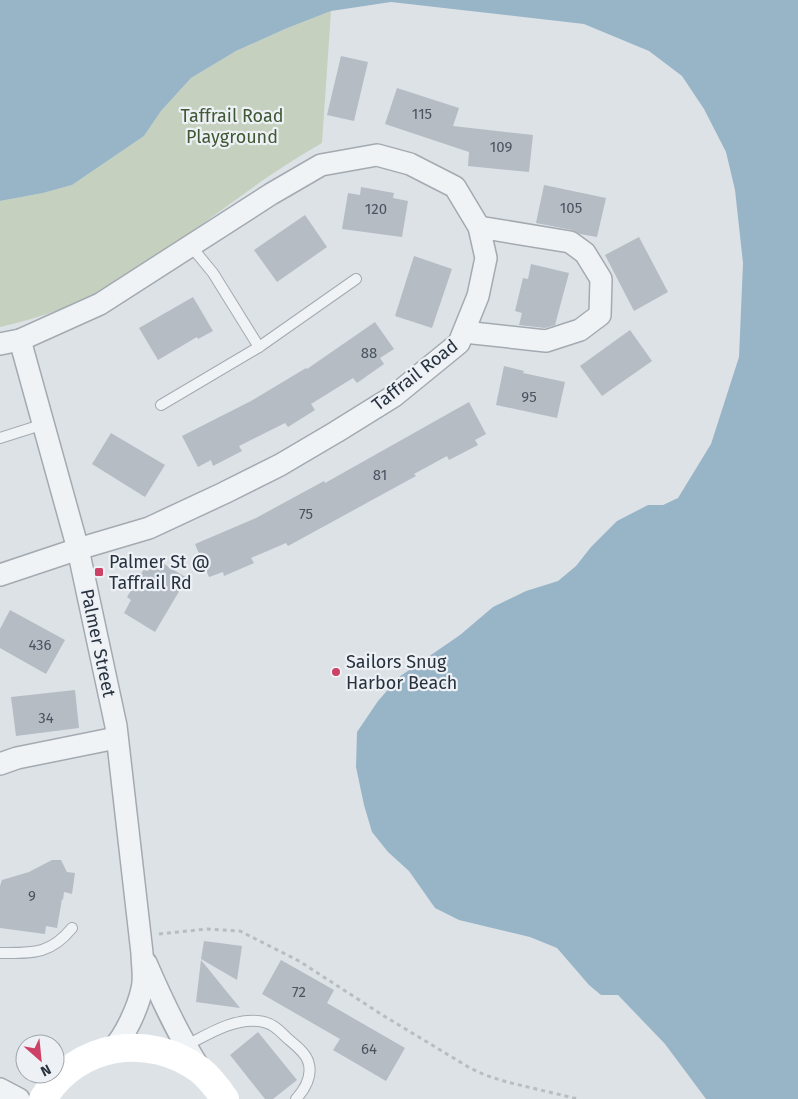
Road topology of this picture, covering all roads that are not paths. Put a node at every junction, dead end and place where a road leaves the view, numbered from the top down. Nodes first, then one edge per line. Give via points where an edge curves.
1 (479, 228) junction
2 (190, 245) junction
3 (356, 279) dead end
4 (464, 332) junction
5 (10, 342) edge
6 (259, 347) junction
7 (161, 405) dead end
8 (44, 424) junction
9 (0, 438) edge
10 (78, 549) junction
11 (0, 575) edge
12 (116, 738) junction
13 (0, 764) edge
14 (72, 928) dead end
15 (141, 944) junction
16 (0, 953) edge
17 (185, 1046) junction
18 (112, 1049) junction
19 (201, 1070) junction
20 (0, 1088) edge
21 (19, 1099) edge
22 (44, 1099) edge
23 (225, 1099) edge
24 (296, 1099) edge

1 - 2 street, Taffrail Road via 456,187 410,164 377,155 321,164
1 - 4 street, Taffrail Road via 486,258 478,296
1 - 4 street via 570,242 585,253 601,279 600,314 580,330 546,340
2 - 5 street, Taffrail Road via 100,304
2 - 6 lane via 213,274
3 - 6 lane
4 - 10 street, Taffrail Road via 460,343 394,396 280,465 149,528
5 - 8 street, Palmer Street
6 - 7 lane
8 - 9 lane
8 - 10 street, Palmer Street
10 - 11 street, Taffrail Road
10 - 12 street, Palmer Street
12 - 13 street
12 - 15 street, Palmer Street
14 - 16 lane via 47,950
15 - 17 street, Palmer Street via 166,1012
15 - 18 street, Palmer Street via 142,988 128,1026
17 - 19 street, Palmer Street
17 - 24 lane via 237,1023 257,1020 270,1023 308,1060 310,1074
18 - 19 street via 143,1047 174,1054
18 - 22 street via 88,1057 67,1070
19 - 23 street
20 - 21 street

